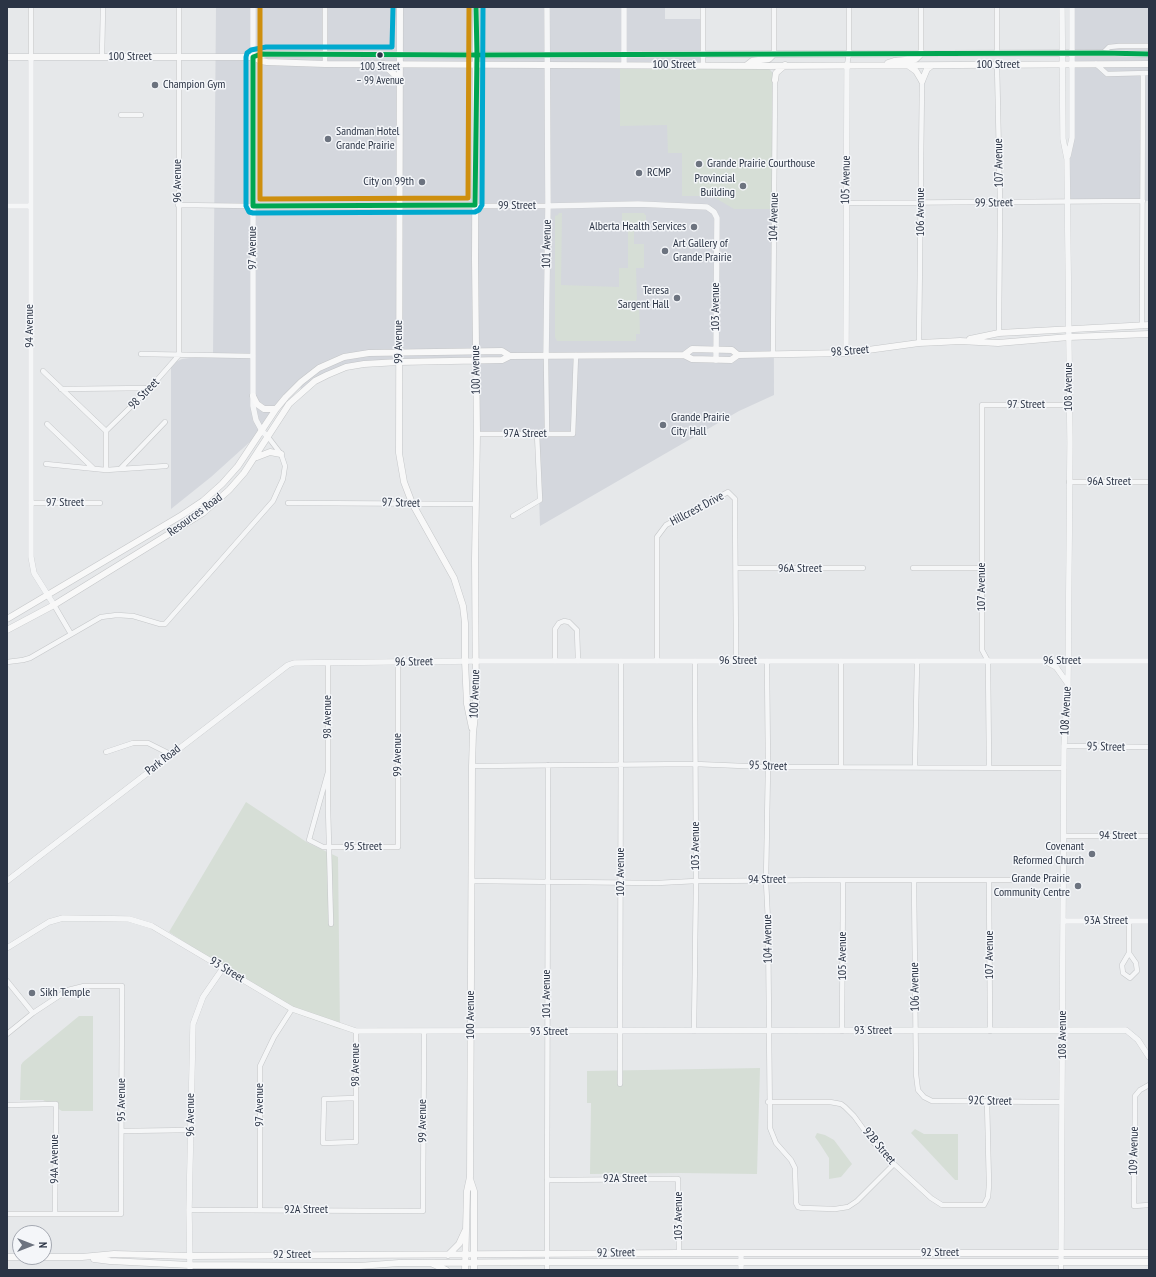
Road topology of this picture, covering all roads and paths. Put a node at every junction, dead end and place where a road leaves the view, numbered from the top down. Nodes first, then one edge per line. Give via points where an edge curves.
1 (31, 7) edge
2 (103, 7) edge
3 (179, 7) edge
4 (253, 7) edge
5 (325, 7) edge
6 (400, 7) edge
7 (476, 7) edge
8 (547, 7) edge
9 (624, 7) edge
10 (703, 7) edge
11 (774, 7) edge
12 (849, 7) edge
13 (921, 7) edge
14 (997, 7) edge
15 (1062, 7) edge
16 (1072, 7) edge
17 (1149, 46) edge
18 (997, 53) junction
19 (1062, 53) junction
20 (1072, 53) junction
21 (1103, 53) junction
22 (325, 54) junction
23 (399, 54) junction
24 (624, 54) junction
25 (703, 54) junction
26 (774, 54) junction
27 (849, 54) junction
28 (921, 54) junction
29 (1149, 54) edge
30 (477, 55) junction
31 (548, 55) junction
32 (7, 57) edge
33 (31, 57) junction
34 (102, 57) junction
35 (179, 57) junction
36 (253, 57) junction
37 (325, 64) junction
38 (383, 64) junction
39 (399, 64) junction
40 (885, 64) junction
41 (997, 64) junction
42 (1072, 64) junction
43 (1096, 64) junction
44 (1149, 64) edge
45 (477, 65) junction
46 (548, 65) junction
47 (624, 65) junction
48 (703, 65) junction
49 (745, 65) junction
50 (785, 65) junction
51 (847, 65) junction
52 (907, 65) junction
53 (1062, 65) junction
54 (765, 66) junction
55 (932, 66) junction
56 (1149, 73) edge
57 (1143, 74) junction
58 (775, 80) junction
59 (922, 81) junction
60 (399, 82) junction
61 (121, 115) dead end
62 (141, 115) dead end
63 (1067, 159) junction
64 (1142, 201) junction
65 (1000, 202) junction
66 (1067, 202) junction
67 (846, 203) junction
68 (921, 203) junction
69 (178, 205) junction
70 (475, 205) junction
71 (7, 206) edge
72 (30, 206) junction
73 (253, 206) junction
74 (399, 206) junction
75 (548, 206) junction
76 (710, 209) joint
77 (1149, 325) edge
78 (1142, 326) junction
79 (1069, 329) junction
80 (999, 333) junction
81 (1146, 334) edge
82 (1069, 337) junction
83 (960, 341) junction
84 (920, 343) junction
85 (716, 350) junction
86 (475, 351) junction
87 (399, 352) junction
88 (846, 353) junction
89 (141, 354) dead end
90 (684, 354) junction
91 (773, 354) junction
92 (179, 355) junction
93 (576, 355) junction
94 (738, 355) junction
95 (252, 356) junction
96 (510, 356) junction
97 (546, 356) junction
98 (476, 360) junction
99 (716, 360) junction
100 (399, 362) junction
101 (43, 371) dead end
102 (61, 388) junction
103 (150, 388) junction
104 (253, 396) junction
105 (982, 405) joint
106 (1069, 405) junction
107 (276, 409) junction
108 (165, 422) dead end
109 (47, 424) dead end
110 (106, 431) junction
111 (262, 431) junction
112 (477, 434) junction
113 (537, 434) junction
114 (547, 434) junction
115 (268, 437) junction
116 (281, 454) junction
117 (255, 458) junction
118 (46, 464) dead end
119 (166, 466) dead end
120 (93, 468) junction
121 (120, 469) junction
122 (106, 470) junction
123 (1069, 482) junction
124 (1149, 482) edge
125 (100, 502) dead end
126 (31, 503) junction
127 (288, 503) dead end
128 (412, 503) junction
129 (476, 504) junction
130 (513, 516) dead end
131 (736, 568) junction
132 (864, 568) dead end
133 (913, 568) dead end
134 (982, 568) junction
135 (47, 594) junction
136 (54, 605) junction
137 (7, 619) edge
138 (7, 630) edge
139 (71, 634) junction
140 (465, 661) junction
141 (476, 661) junction
142 (555, 661) junction
143 (578, 661) junction
144 (621, 661) junction
145 (657, 661) junction
146 (695, 661) junction
147 (736, 661) junction
148 (767, 661) junction
149 (841, 661) junction
150 (917, 661) junction
151 (988, 661) junction
152 (1045, 661) junction
153 (1068, 661) junction
154 (1149, 661) edge
155 (7, 662) edge
156 (398, 662) junction
157 (328, 663) junction
158 (1068, 684) junction
159 (473, 733) junction
160 (1064, 746) junction
161 (1149, 747) edge
162 (106, 752) dead end
163 (170, 754) junction
164 (695, 764) junction
165 (548, 765) junction
166 (621, 765) junction
167 (472, 766) junction
168 (841, 766) junction
169 (915, 766) junction
170 (989, 766) junction
171 (768, 767) junction
172 (1064, 768) junction
173 (328, 772) junction
174 (1064, 836) junction
175 (1149, 836) edge
176 (329, 847) junction
177 (398, 847) joint
178 (766, 880) junction
179 (843, 880) junction
180 (914, 880) junction
181 (989, 880) junction
182 (1063, 880) junction
183 (7, 881) edge
184 (472, 881) junction
185 (696, 881) junction
186 (547, 882) junction
187 (620, 882) junction
188 (1149, 920) edge
189 (1063, 921) junction
190 (1130, 921) junction
191 (331, 924) dead end
192 (7, 948) edge
193 (1129, 953) junction
194 (223, 968) junction
195 (7, 981) edge
196 (292, 1009) junction
197 (33, 1013) junction
198 (356, 1031) junction
199 (694, 1031) junction
200 (768, 1031) junction
201 (842, 1031) junction
202 (916, 1031) junction
203 (990, 1031) junction
204 (1063, 1031) junction
205 (424, 1032) junction
206 (471, 1032) junction
207 (547, 1032) junction
208 (620, 1032) junction
209 (7, 1034) edge
210 (1149, 1056) edge
211 (620, 1084) dead end
212 (1149, 1085) edge
213 (921, 1093) joint
214 (356, 1098) junction
215 (987, 1101) junction
216 (768, 1102) junction
217 (1062, 1102) junction
218 (7, 1105) edge
219 (191, 1130) junction
220 (122, 1131) junction
221 (894, 1164) junction
222 (470, 1177) junction
223 (678, 1179) joint
224 (547, 1180) junction
225 (1149, 1206) edge
226 (189, 1210) junction
227 (260, 1210) junction
228 (423, 1211) joint
229 (55, 1213) junction
230 (7, 1214) edge
231 (466, 1228) junction
232 (679, 1253) junction
233 (1061, 1253) junction
234 (1149, 1253) edge
235 (466, 1254) junction
236 (474, 1254) junction
237 (547, 1254) junction
238 (741, 1254) junction
239 (448, 1255) junction
240 (190, 1256) junction
241 (7, 1257) edge
242 (82, 1258) junction
243 (547, 1262) junction
244 (741, 1262) junction
245 (1149, 1262) edge
246 (466, 1263) junction
247 (474, 1263) junction
248 (1061, 1263) junction
249 (432, 1264) junction
250 (190, 1267) edge
251 (446, 1270) edge
252 (465, 1270) edge
253 (474, 1270) edge
254 (547, 1270) edge
255 (741, 1270) edge
256 (1061, 1270) edge

1 - 33 street, 94 Avenue
2 - 34 street
3 - 35 street, 96 Avenue
4 - 36 street, 97 Avenue
5 - 22 street
6 - 23 main road, 99 Avenue
7 - 30 main road, 100 Avenue
8 - 31 street, 101 Avenue
9 - 24 street
10 - 25 street
11 - 26 street
12 - 27 street, 105 Avenue
13 - 28 street
14 - 18 street
15 - 19 street, 108 Avenue
16 - 20 street, 108 Avenue
17 - 21 street, 100 Street via 1109,47
18 - 19 main road, 100 Street
18 - 28 main road, 100 Street
19 - 20 main road, 100 Street
19 - 53 street, 108 Avenue
20 - 21 main road, 100 Street
20 - 42 street, 108 Avenue
21 - 29 main road, 100 Street
22 - 23 main road, 100 Street
22 - 36 main road, 100 Street via 266,54
22 - 37 street
23 - 30 main road, 100 Street
23 - 39 main road, 99 Avenue
24 - 25 main road, 100 Street
24 - 31 main road, 100 Street
24 - 47 street
25 - 26 main road, 100 Street
25 - 48 street
26 - 27 main road, 100 Street
26 - 49 main road via 769,59
27 - 28 main road, 100 Street
27 - 51 street, 105 Avenue
28 - 40 main road via 916,59
30 - 31 main road, 100 Street
30 - 45 main road, 100 Avenue
31 - 46 street, 101 Avenue
32 - 33 main road, 100 Street
33 - 34 main road, 100 Street
33 - 72 street, 94 Avenue
34 - 35 main road, 100 Street
35 - 36 main road, 100 Street
35 - 69 street, 96 Avenue
36 - 37 main road, 100 Street via 267,62
36 - 73 street, 97 Avenue
37 - 38 main road, 100 Street
38 - 39 main road, 100 Street
38 - 60 main road
39 - 45 main road, 100 Street
39 - 60 main road, 99 Avenue
40 - 51 main road, 100 Street
40 - 52 main road, 100 Street
41 - 53 main road, 100 Street
41 - 55 main road, 100 Street
41 - 65 street, 107 Avenue
42 - 43 main road, 100 Street
42 - 53 main road, 100 Street
42 - 63 street, 108 Avenue via 1072,138
43 - 44 main road, 100 Street
43 - 57 street via 1107,74
45 - 46 main road, 100 Street
45 - 70 main road, 100 Avenue
46 - 47 main road, 100 Street
46 - 75 street, 101 Avenue
47 - 48 main road, 100 Street
48 - 49 main road, 100 Street
49 - 54 main road, 100 Street
50 - 51 main road, 100 Street
50 - 54 main road, 100 Street
50 - 58 main road via 776,74
51 - 67 street, 105 Avenue
52 - 55 main road, 100 Street
52 - 59 main road via 916,71
53 - 63 street, 108 Avenue via 1063,139
54 - 58 main road via 773,73
55 - 59 main road
56 - 57 street
57 - 64 street
58 - 91 street, 104 Avenue
59 - 68 street, 106 Avenue
60 - 74 main road, 99 Avenue
61 - 62 street
63 - 66 street, 108 Avenue
64 - 66 street, 99 Street
64 - 78 street
65 - 66 street, 99 Street
65 - 68 street, 99 Street
65 - 80 street, 107 Avenue
66 - 79 street, 108 Avenue
67 - 68 street, 99 Street
67 - 88 street, 105 Avenue
68 - 84 street, 106 Avenue
69 - 73 street, 99 Street
69 - 92 street, 96 Avenue
70 - 74 street, 99 Street
70 - 75 street, 99 Street
70 - 86 main road, 100 Avenue
71 - 72 street
72 - 126 street, 94 Avenue
73 - 74 street, 99 Street
73 - 95 street, 97 Avenue
74 - 87 main road, 99 Avenue
75 - 76 street, 99 Street via 638,204
75 - 97 street, 101 Avenue
76 - 85 street, 103 Avenue via 717,218
77 - 78 main road, 98 Street
78 - 79 main road, 98 Street
79 - 80 main road, 98 Street
79 - 82 street, 108 Avenue
80 - 83 main road, 98 Street
81 - 82 main road, 98 Street
82 - 83 main road, 98 Street via 998,342
82 - 106 street, 108 Avenue
83 - 84 main road, 98 Street
84 - 88 main road, 98 Street
85 - 90 main road, 98 Street via 692,349
85 - 94 main road, 98 Street via 732,350
85 - 99 street, 103 Avenue
86 - 87 main road, 98 Street
86 - 96 main road, 98 Street via 502,351
86 - 98 main road, 100 Avenue
87 - 100 main road, 99 Avenue
87 - 107 main road, Resources Road via 354,355 327,364 301,382
88 - 91 main road, 98 Street
89 - 92 street
90 - 93 main road, 98 Street
90 - 99 main road, 98 Street via 692,359
91 - 94 main road, 98 Street
92 - 95 street
92 - 103 street, 98 Street
93 - 97 main road, 98 Street
93 - 114 street, 97A Street via 573,434
94 - 99 main road, 98 Street via 731,360
95 - 104 street, 97 Avenue
96 - 97 main road, 98 Street
96 - 98 main road, 98 Street via 502,360
97 - 114 street, 101 Avenue
98 - 100 main road, 98 Street
98 - 112 main road, 100 Avenue
100 - 115 main road, Resources Road via 346,367 327,375 289,404
100 - 128 main road, 99 Avenue via 399,453 404,482
101 - 102 street
102 - 103 street
102 - 110 street
103 - 110 street, 98 Street
104 - 107 main road via 257,404 264,409
104 - 111 street, 97 Avenue via 254,416
105 - 106 street, 97 Street
105 - 134 street, 107 Avenue
106 - 123 street, 108 Avenue
107 - 111 main road, Resources Road
108 - 121 street
109 - 120 street
110 - 122 street
111 - 115 street, 97 Avenue
111 - 135 main road, Resources Road via 234,471 203,501
112 - 113 street, 97A Street
112 - 129 main road, 100 Avenue
113 - 114 street, 97A Street
113 - 130 street via 540,500
115 - 116 street
115 - 117 main road, Resources Road
116 - 117 main road via 270,452
116 - 139 street via 284,474 273,500 165,624 133,616 109,615
117 - 136 main road, Resources Road via 229,490 203,513
118 - 120 street
119 - 121 street
120 - 122 street
121 - 122 street
123 - 124 street, 96A Street
123 - 153 street, 108 Avenue
125 - 126 street, 97 Street
126 - 135 street, 94 Avenue via 32,565
127 - 128 street, 97 Street
128 - 129 street, 97 Street
128 - 140 main road, 99 Avenue via 446,562 459,591 465,623
129 - 141 main road, 100 Avenue
131 - 132 street, 96A Street
131 - 145 street, Hillcrest Drive via 736,499 728,492 666,525 657,537
131 - 147 street, Hillcrest Drive
133 - 134 street
134 - 151 street, 107 Avenue via 982,650
135 - 136 street, 94 Avenue
135 - 137 main road, Resources Road
136 - 138 main road, Resources Road
136 - 139 street, 94 Avenue
139 - 155 street via 30,658
140 - 141 street, 96 Street
140 - 156 street, 96 Street
140 - 159 main road, 100 Avenue via 467,704
141 - 142 street, 96 Street
141 - 159 main road, 100 Avenue
142 - 143 street, 96 Street
142 - 143 street via 555,629 564,621 569,622 577,630
143 - 144 street, 96 Street
144 - 145 street, 96 Street
144 - 166 street, 102 Avenue
145 - 146 street, 96 Street
146 - 147 street, 96 Street
146 - 164 street, 103 Avenue
147 - 148 street, 96 Street
148 - 149 street, 96 Street
148 - 171 street, 104 Avenue
149 - 150 street, 96 Street
149 - 168 street
150 - 151 street, 96 Street
150 - 169 street
151 - 152 street, 96 Street
151 - 170 street, 107 Avenue
152 - 153 street, 96 Street
152 - 158 street via 1056,667
153 - 154 street, 96 Street
153 - 158 street, 108 Avenue
156 - 157 street, 96 Street
156 - 177 street, 99 Avenue
157 - 163 street, Park Road via 288,664
157 - 173 street, 98 Avenue
158 - 160 street, 108 Avenue
159 - 167 main road, 100 Avenue
160 - 161 street, 95 Street
160 - 172 street, 108 Avenue
162 - 163 street via 133,743 148,743
163 - 183 street, Park Road
164 - 166 street, 95 Street
164 - 171 street, 95 Street
164 - 185 street, 103 Avenue
165 - 166 street, 95 Street
165 - 167 street, 95 Street
165 - 186 street, 101 Avenue
166 - 187 street, 102 Avenue
167 - 184 main road, 100 Avenue
168 - 169 street, 95 Street
168 - 171 street, 95 Street
169 - 170 street, 95 Street
170 - 172 street, 95 Street
171 - 178 street, 104 Avenue
172 - 174 street, 108 Avenue
173 - 176 street, 98 Avenue
173 - 176 street, 98 Avenue via 310,840 323,847
174 - 175 street, 94 Street
174 - 182 street, 108 Avenue
176 - 177 street, 95 Street
176 - 191 street, 98 Avenue
178 - 179 street, 94 Street
178 - 185 street, 94 Street
178 - 200 street, 104 Avenue
179 - 180 street, 94 Street
179 - 201 street, 105 Avenue
180 - 181 street, 94 Street
180 - 202 street, 106 Avenue
181 - 182 street, 94 Street
181 - 203 street, 107 Avenue
182 - 189 street, 108 Avenue
184 - 186 street, 94 Street
184 - 206 main road, 100 Avenue
185 - 187 street, 94 Street
185 - 199 street, 103 Avenue
186 - 187 street, 94 Street
186 - 207 street, 101 Avenue
187 - 208 street, 102 Avenue
188 - 190 street, 93A Street
189 - 190 street, 93A Street
189 - 204 street, 108 Avenue
190 - 193 street
192 - 194 street, 93 Street via 49,922 63,918 129,919 152,926
193 - 193 street via 1122,964 1124,973 1130,978 1137,972 1136,963
194 - 196 street, 93 Street
194 - 219 street, 96 Avenue via 204,997 193,1024
195 - 197 street
196 - 198 street, 93 Street
196 - 227 street, 97 Avenue via 260,1066
197 - 209 street
197 - 220 street, 95 Avenue via 68,990 84,986 122,986
198 - 205 street, 93 Street
198 - 214 street, 98 Avenue
199 - 200 street, 93 Street
199 - 208 street, 93 Street
200 - 201 street, 93 Street
200 - 216 street, 104 Avenue
201 - 202 street, 93 Street
202 - 203 street, 93 Street
202 - 213 street, 106 Avenue via 916,1074 918,1090
203 - 204 street, 93 Street
204 - 210 street, 93 Street via 1126,1030 1138,1040
204 - 217 street, 108 Avenue
205 - 206 street, 93 Street
205 - 228 street, 99 Avenue
206 - 207 street, 93 Street
206 - 222 main road, 100 Avenue
207 - 208 street, 93 Street
207 - 224 street, 101 Avenue
208 - 211 street, 102 Avenue
212 - 225 street, 109 Avenue via 1135,1096 1134,1206
213 - 215 street, 92C Street via 932,1101
214 - 214 street, 98 Avenue via 324,1099 323,1143 356,1142
215 - 217 street, 92C Street
215 - 221 street, 92B Street via 989,1185 984,1206 942,1205
216 - 221 street, 92B Street via 835,1102 854,1116 873,1142
216 - 221 street, 104 Avenue via 772,1134 795,1168 798,1207 848,1207
217 - 233 street, 108 Avenue
218 - 229 street, 94A Avenue via 56,1104
219 - 220 street
219 - 226 street, 96 Avenue
220 - 229 street, 95 Avenue via 121,1214
222 - 231 main road, 100 Avenue
222 - 236 main road, 100 Avenue via 474,1191
223 - 224 street, 92A Street
223 - 232 street, 103 Avenue
224 - 237 street, 101 Avenue
226 - 227 street, 92A Street
226 - 240 street, 96 Avenue
227 - 228 street, 92A Street
229 - 230 street
231 - 235 main road, 100 Avenue
231 - 239 main road via 459,1244
232 - 237 main road, 92 Street
232 - 238 main road, 92 Street
233 - 234 main road, 92 Street
233 - 238 main road, 92 Street
233 - 248 street, 108 Avenue
235 - 236 main road, 92 Street
235 - 239 main road, 92 Street
235 - 246 main road, 100 Avenue
236 - 237 main road, 92 Street
236 - 247 main road, 100 Avenue
237 - 243 street, 101 Avenue
238 - 244 street
239 - 240 main road, 92 Street
240 - 242 main road, 92 Street via 114,1254
240 - 250 street, 96 Avenue
241 - 242 main road, 92 Street
242 - 250 main road, 92 Street
243 - 244 main road, 92 Street
243 - 247 main road, 92 Street
243 - 254 street, 101 Avenue
244 - 248 main road, 92 Street
244 - 255 street
245 - 248 main road, 92 Street
246 - 247 main road, 92 Street
246 - 249 main road, 92 Street
246 - 252 main road, 100 Avenue
247 - 253 main road, 100 Avenue
248 - 256 street
249 - 250 main road, 92 Street
249 - 251 main road

